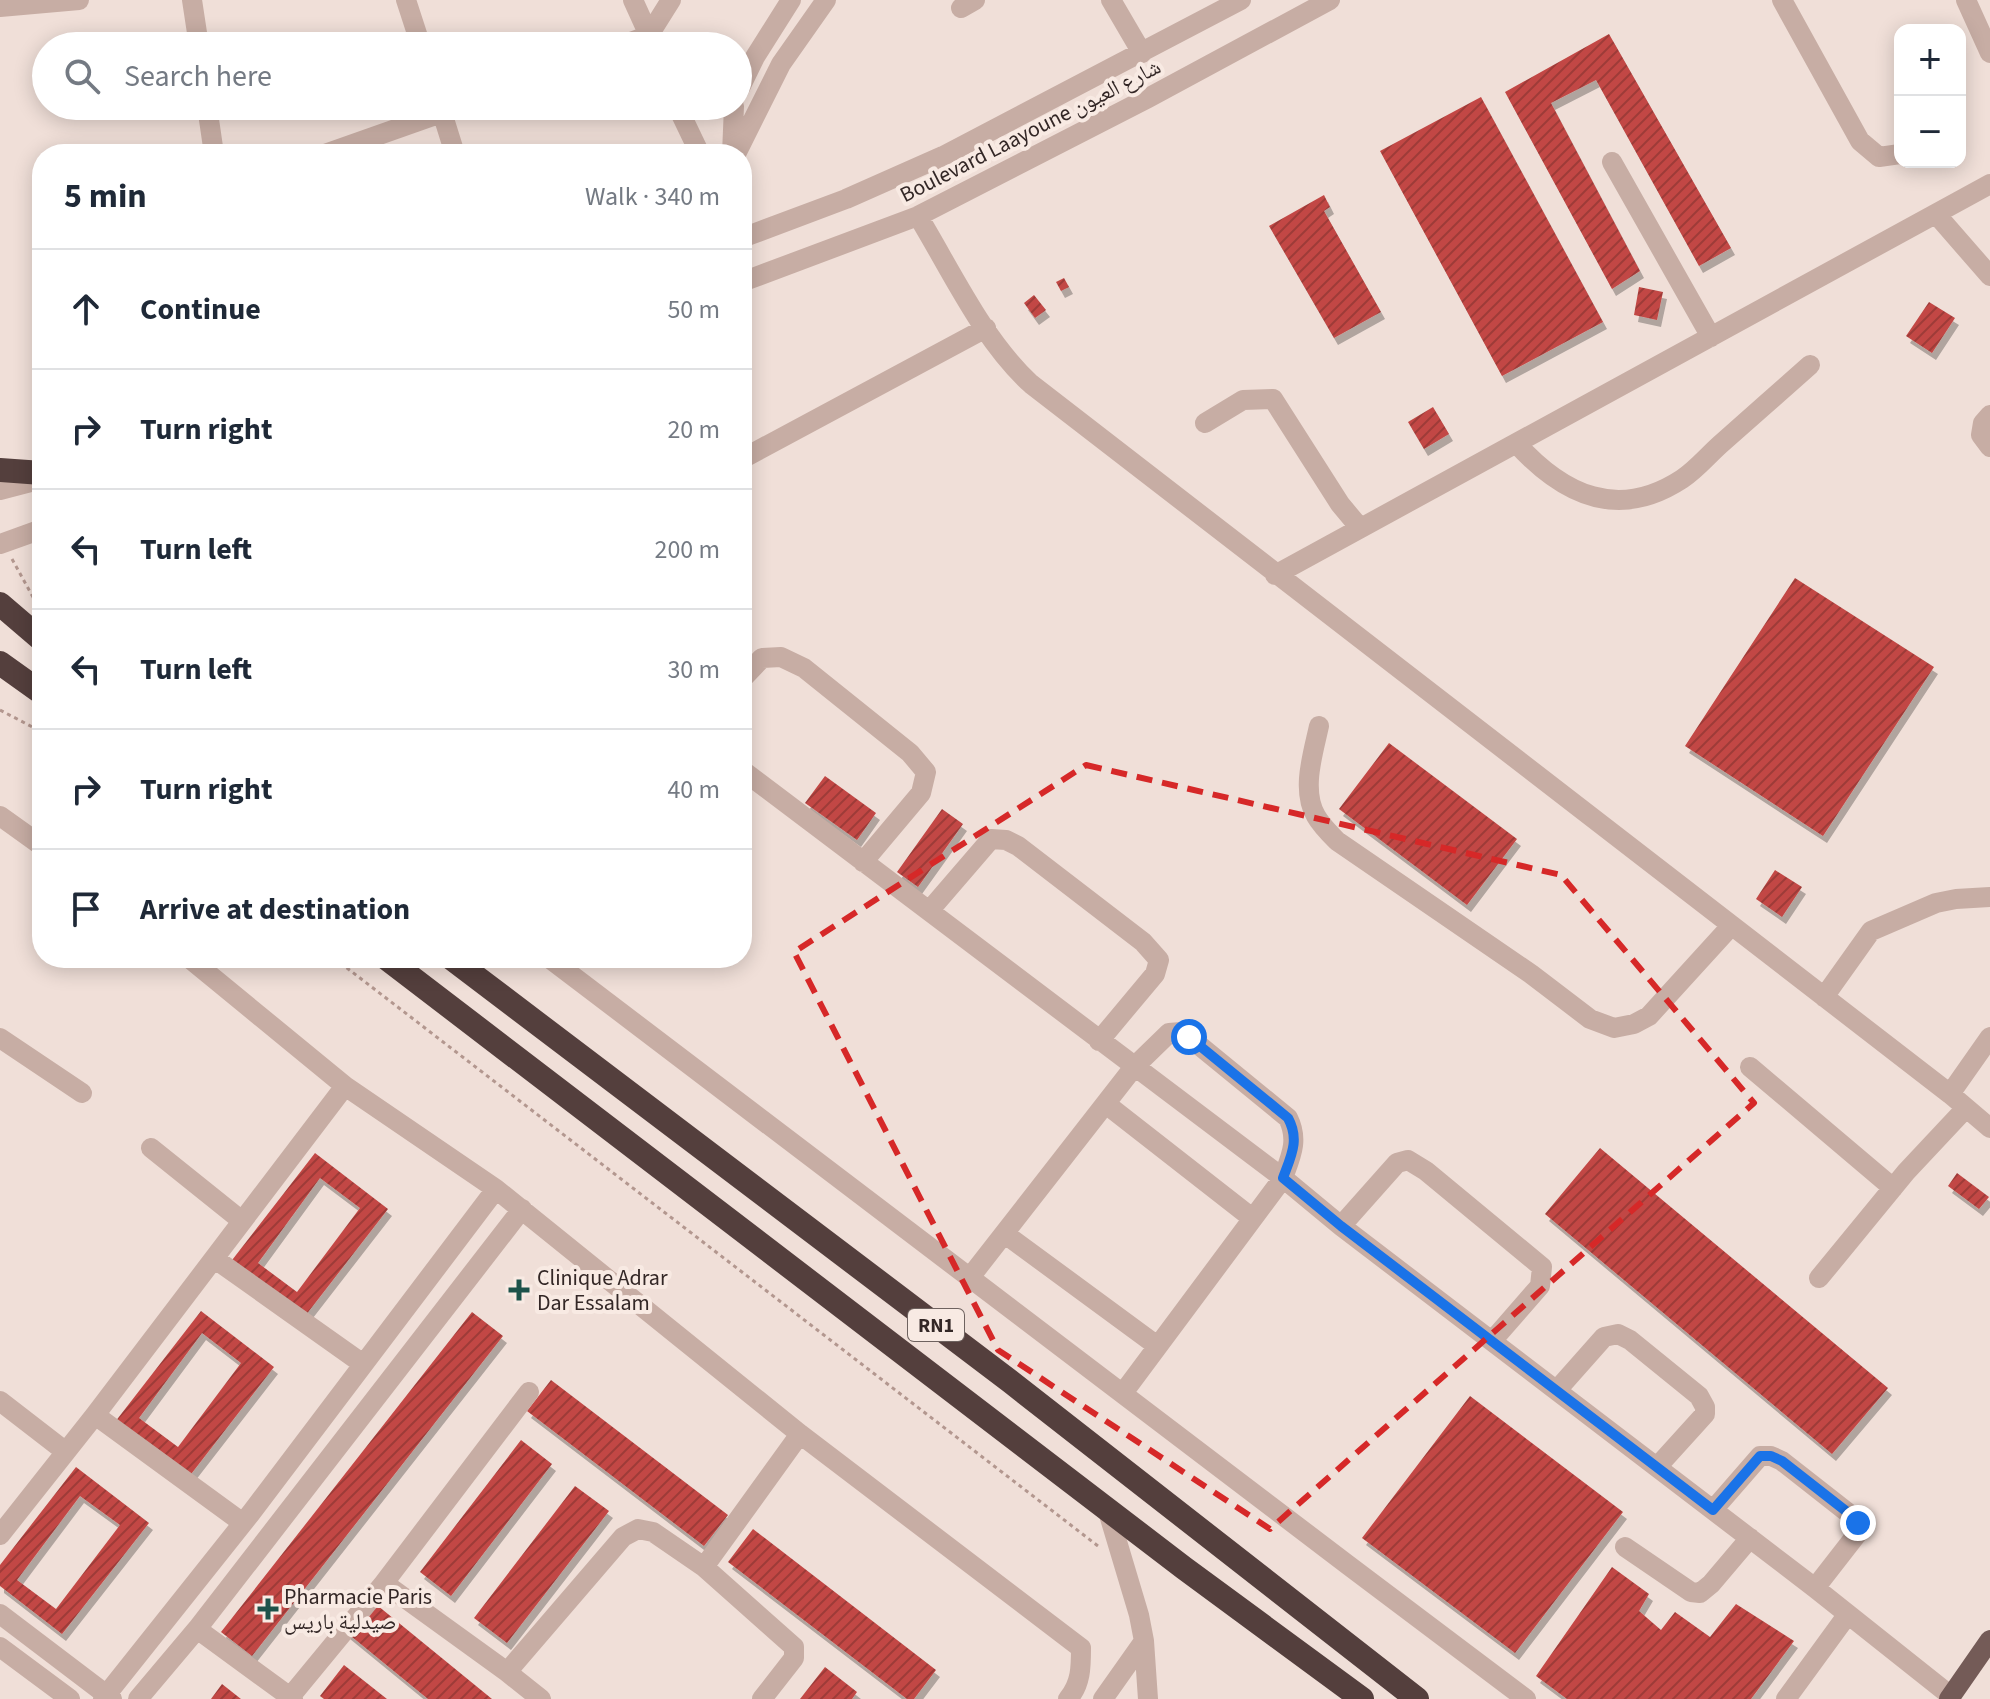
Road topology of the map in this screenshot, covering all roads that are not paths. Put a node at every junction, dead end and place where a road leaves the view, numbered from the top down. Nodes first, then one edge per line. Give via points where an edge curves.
1 (79, 0) edge
2 (192, 0) edge
3 (406, 0) edge
4 (633, 0) edge
5 (671, 0) edge
6 (791, 0) edge
7 (826, 0) edge
8 (1111, 0) edge
9 (1241, 0) edge
10 (1330, 0) edge
11 (1782, 0) edge
12 (1966, 0) edge
13 (0, 7) edge
14 (197, 32) edge
15 (416, 32) edge
16 (647, 32) edge
17 (655, 32) edge
18 (1142, 53) junction
19 (1990, 53) edge
20 (752, 63) edge
21 (209, 120) edge
22 (416, 120) edge
23 (450, 120) edge
24 (684, 120) edge
25 (734, 120) edge
26 (752, 120) edge
27 (752, 120) edge
28 (213, 144) edge
29 (352, 144) edge
30 (453, 144) edge
31 (695, 144) edge
32 (734, 144) edge
33 (739, 144) edge
34 (1894, 155) edge
35 (1612, 162) dead end
36 (1990, 184) edge
37 (1936, 214) junction
38 (918, 216) junction
39 (752, 234) edge
40 (1990, 276) edge
41 (752, 278) edge
42 (986, 328) junction
43 (1711, 337) junction
44 (1810, 365) dead end
45 (1990, 415) edge
46 (1205, 423) dead end
47 (1516, 443) junction
48 (1990, 447) edge
49 (752, 454) edge
50 (0, 470) edge
51 (32, 475) edge
52 (32, 479) edge
53 (0, 490) edge
54 (1360, 528) junction
55 (32, 533) edge
56 (2, 544) edge
57 (1275, 575) junction
58 (0, 604) edge
59 (32, 631) edge
60 (0, 663) edge
61 (752, 668) edge
62 (0, 679) edge
63 (32, 687) edge
64 (32, 691) edge
65 (1319, 726) dead end
66 (752, 778) edge
67 (0, 816) edge
68 (32, 839) edge
69 (863, 862) junction
70 (1990, 897) edge
71 (929, 911) junction
72 (1731, 926) junction
73 (201, 968) edge
74 (399, 968) edge
75 (464, 968) edge
76 (562, 968) edge
77 (1824, 997) junction
78 (1990, 1037) edge
79 (0, 1038) edge
80 (1099, 1041) junction
81 (1134, 1067) junction
82 (1750, 1067) dead end
83 (345, 1086) junction
84 (82, 1093) dead end
85 (1950, 1094) junction
86 (1106, 1104) junction
87 (1966, 1108) junction
88 (1990, 1128) edge
89 (151, 1148) dead end
90 (1283, 1178) junction
91 (1893, 1188) junction
92 (496, 1189) junction
93 (522, 1209) junction
94 (1252, 1218) junction
95 (242, 1221) junction
96 (1341, 1226) junction
97 (1005, 1234) junction
98 (215, 1259) junction
99 (971, 1276) junction
100 (1819, 1278) dead end
101 (1492, 1341) junction
102 (1156, 1345) junction
103 (363, 1364) junction
104 (1557, 1390) junction
105 (529, 1392) dead end
106 (1123, 1393) junction
107 (0, 1401) edge
108 (95, 1415) junction
109 (800, 1434) junction
110 (66, 1452) junction
111 (1657, 1467) junction
112 (1107, 1508) junction
113 (1713, 1510) junction
114 (243, 1523) junction
115 (0, 1535) edge
116 (1750, 1538) junction
117 (1625, 1547) dead end
118 (704, 1567) junction
119 (384, 1583) junction
120 (1815, 1588) junction
121 (0, 1614) edge
122 (1848, 1614) junction
123 (197, 1629) junction
124 (1990, 1640) edge
125 (1144, 1641) junction
126 (0, 1647) edge
127 (507, 1672) junction
128 (107, 1698) edge
129 (291, 1698) edge
130 (1950, 1698) edge
131 (70, 1699) edge
132 (138, 1699) edge
133 (541, 1699) edge
134 (762, 1699) edge
135 (1068, 1699) edge
136 (1103, 1699) edge
137 (1148, 1699) edge
138 (1362, 1699) edge
139 (1417, 1699) edge
140 (1526, 1699) edge
141 (1786, 1699) edge

1 - 13 street
2 - 14 street
3 - 15 street
4 - 16 street
5 - 17 street
6 - 20 street
7 - 27 street via 781,64
8 - 18 street
9 - 18 street, Boulevard Laayoune شارع العيون
10 - 38 street, Boulevard Laayoune شارع العيون
11 - 34 street via 1860,141 1879,157
12 - 19 street
18 - 39 street, Boulevard Laayoune شارع العيون via 943,156
21 - 28 street
22 - 29 street
23 - 30 street
24 - 31 street
25 - 32 street
26 - 33 street
35 - 43 street
36 - 37 street
37 - 40 street
37 - 43 street
38 - 41 street, Boulevard Laayoune شارع العيون
38 - 42 street
42 - 49 street
42 - 57 street via 1031,384
43 - 47 street
44 - 47 street via 1681,479 1627,501 1579,493 1535,464
45 - 48 street via 1981,435
46 - 54 street via 1243,400 1273,399
47 - 54 street
50 - 51 highway
52 - 53 street
54 - 57 street
55 - 56 street
57 - 72 street
58 - 59 highway
60 - 63 highway
61 - 69 street via 762,658 781,657 804,668 910,753 926,772 921,793
62 - 64 highway
65 - 72 street via 1309,798 1317,818 1337,841 1590,1019 1614,1028 1649,1016
66 - 69 street
67 - 68 street
69 - 71 street
70 - 77 street via 1936,903 1871,931
71 - 80 street
71 - 80 street via 991,839 1018,846 1159,960 1155,974
72 - 77 street
73 - 83 street
74 - 112 highway, RN1
75 - 139 highway, RN1 via 1011,1382
76 - 99 street
77 - 85 street
78 - 85 street
79 - 84 street
80 - 81 street
81 - 86 street
81 - 90 street
81 - 90 street via 1169,1033 1189,1037 1288,1118 1296,1143
82 - 91 street
83 - 92 street
83 - 95 street
85 - 87 street
86 - 94 street
86 - 97 street
87 - 88 street
87 - 91 street
89 - 95 street
90 - 94 street
90 - 96 street
91 - 100 street
92 - 93 street
92 - 103 street
93 - 109 street
93 - 123 street
94 - 102 street
95 - 98 street
96 - 101 street
96 - 101 street via 1397,1163 1408,1160 1426,1171 1542,1267 1540,1286
97 - 99 street
97 - 102 street
98 - 103 street
98 - 108 street
99 - 106 street
101 - 104 street
102 - 106 street
103 - 114 street
104 - 111 street
104 - 111 street via 1604,1337 1618,1334 1630,1340 1699,1396 1705,1407 1705,1414
105 - 119 street
106 - 140 street
107 - 110 street
108 - 110 street
108 - 114 street
109 - 118 street
109 - 135 street via 1081,1648 1077,1689
110 - 115 street
111 - 113 street
112 - 125 street
112 - 138 highway, RN1
113 - 116 street
113 - 120 street via 1760,1456 1782,1461 1858,1523 1857,1534
114 - 128 street
116 - 117 street via 1700,1593
116 - 120 street
118 - 127 street via 653,1532 631,1531
118 - 134 street via 794,1647 794,1658
119 - 127 street
119 - 129 street
120 - 122 street
121 - 128 street
122 - 130 street
122 - 141 street
123 - 129 street
123 - 132 street
124 - 130 main road
125 - 136 street
125 - 137 street
126 - 131 street
127 - 133 street

